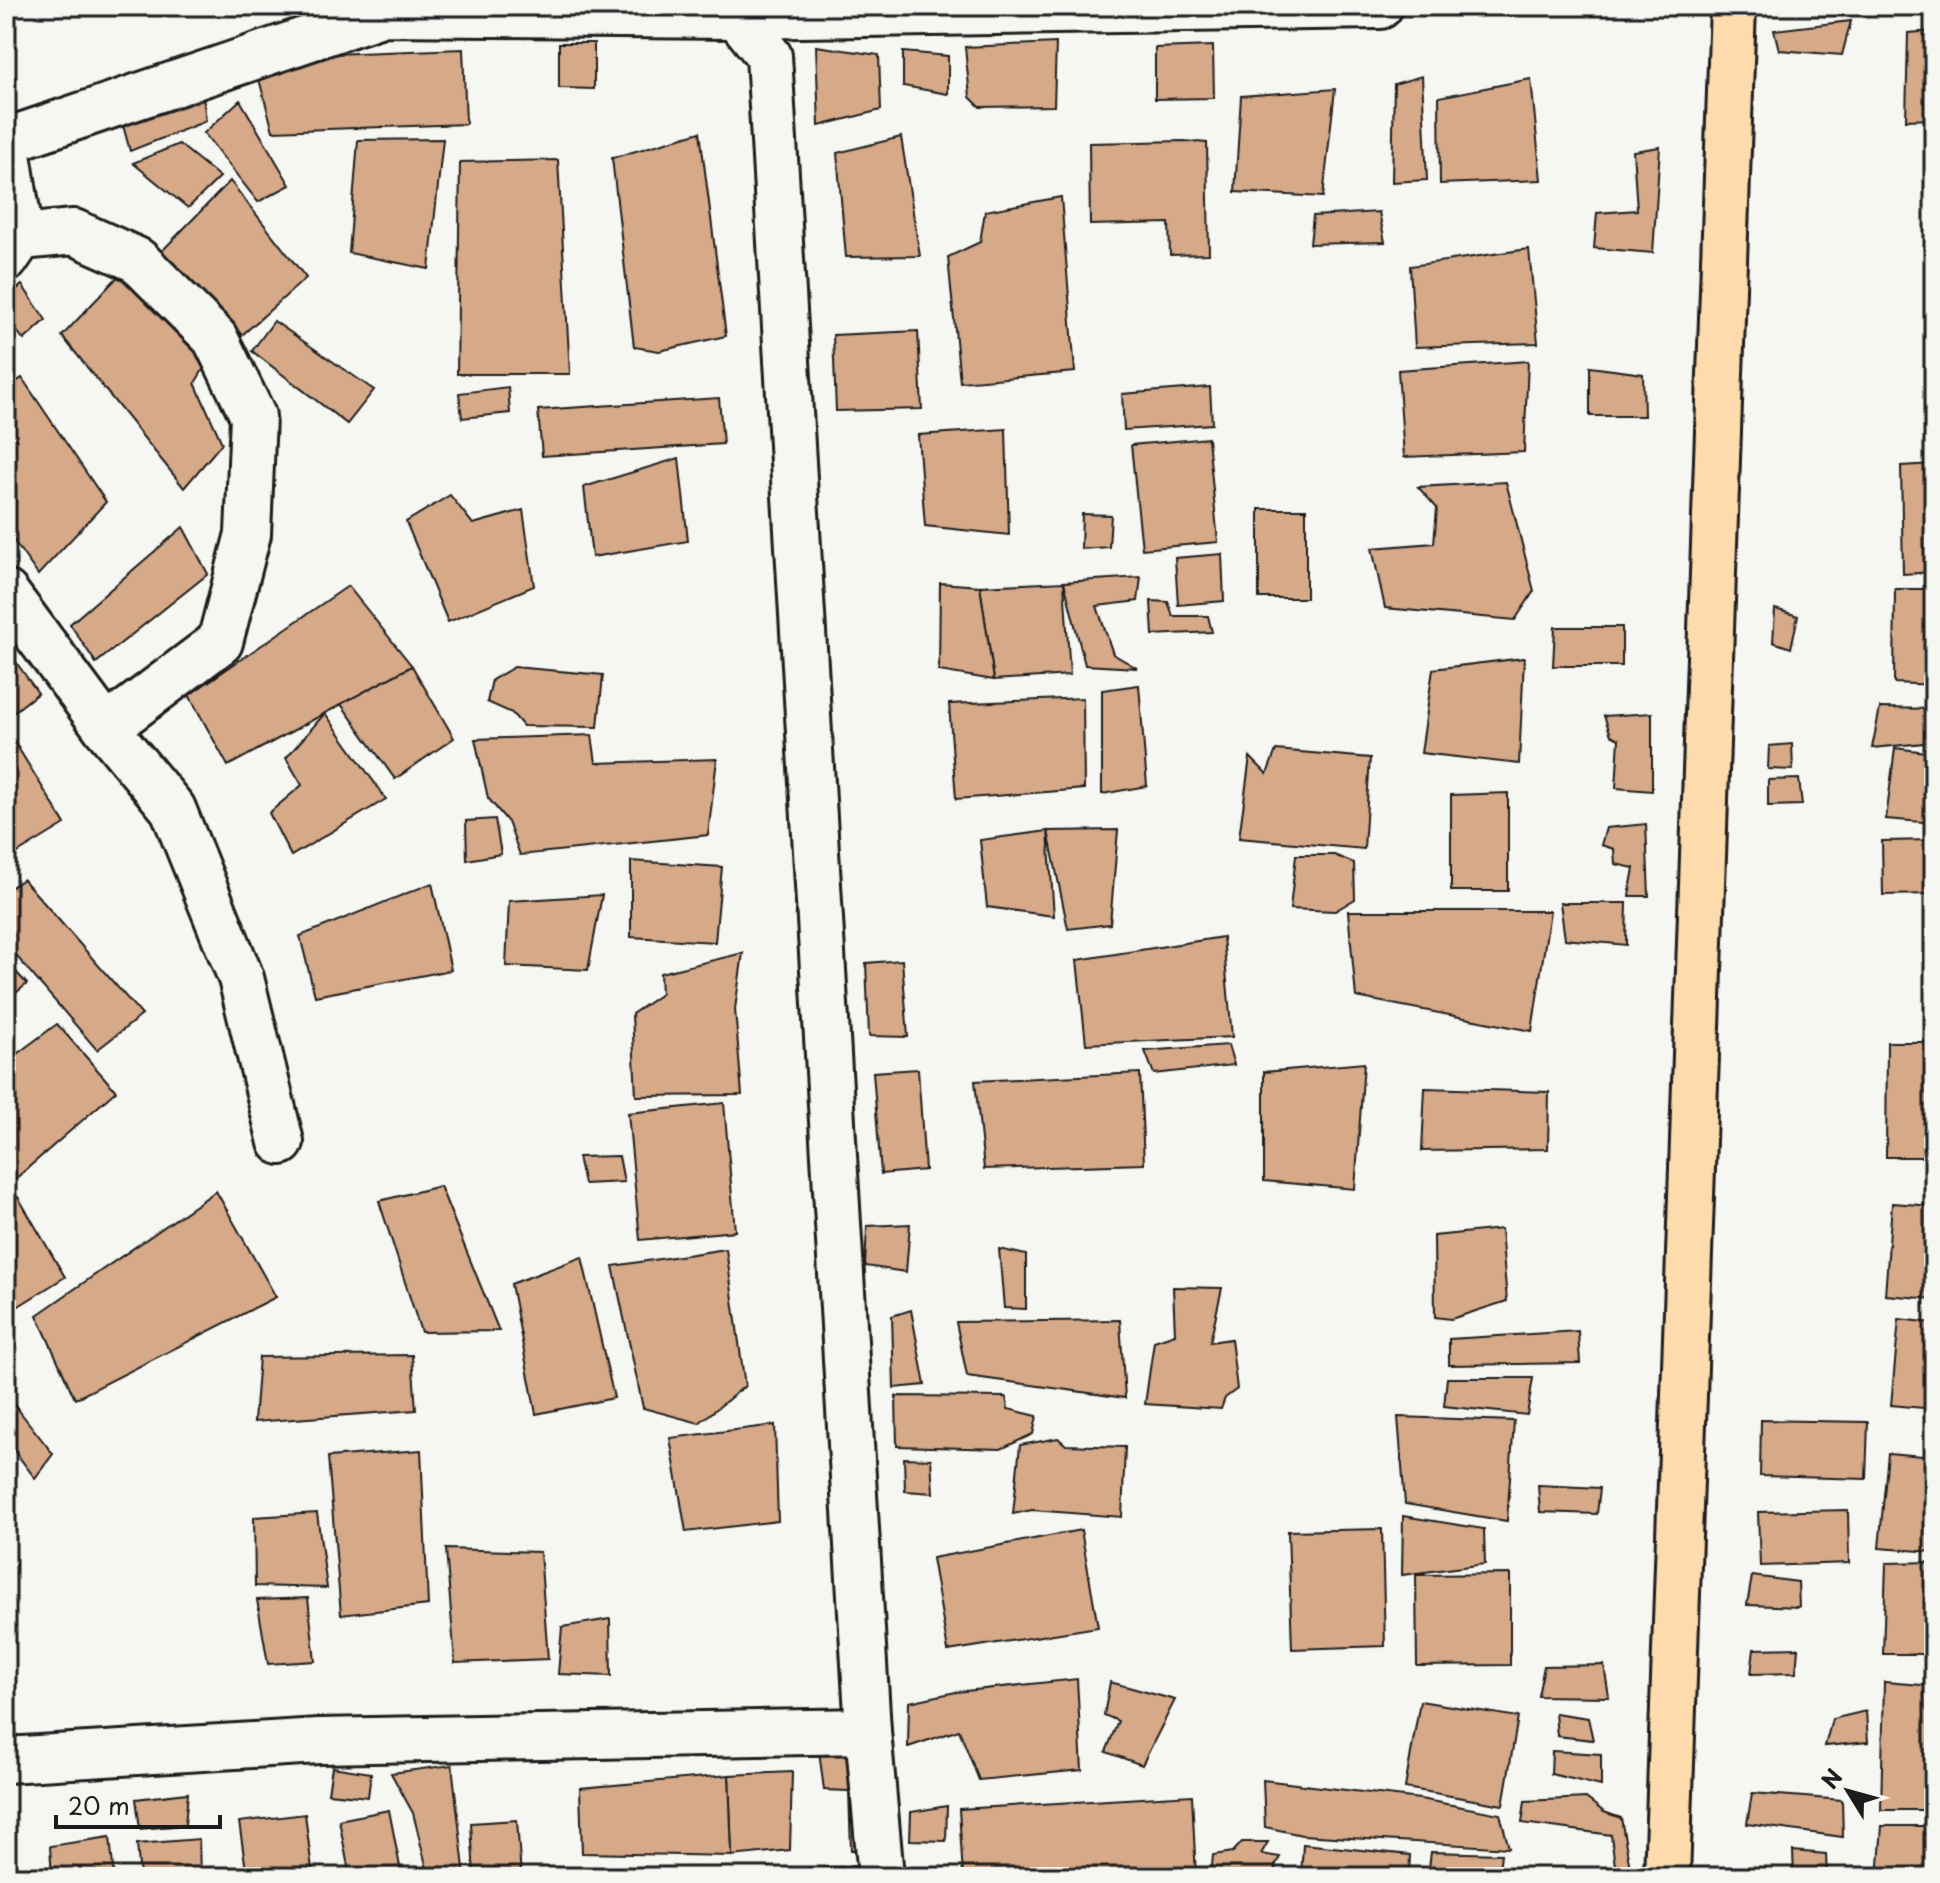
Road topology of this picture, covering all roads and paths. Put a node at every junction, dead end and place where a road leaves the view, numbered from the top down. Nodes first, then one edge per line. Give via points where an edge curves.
1 (1380, 6) edge
2 (1733, 6) edge
3 (1255, 7) edge
4 (737, 11) edge
5 (6, 141) edge
6 (13, 248) edge
7 (6, 593) edge
8 (106, 728) junction
9 (281, 1142) dead end
10 (868, 1731) junction
11 (6, 1760) edge
12 (881, 1877) edge
13 (1667, 1877) edge

1 - 3 street
2 - 13 main road
3 - 4 street
4 - 5 street via 384,13
4 - 10 street via 769,56
5 - 6 street
6 - 8 street via 74,232 137,260 215,338 253,416 248,534 220,642
7 - 8 street
8 - 9 street via 173,809 241,978
10 - 11 street via 319,1741
10 - 12 street

